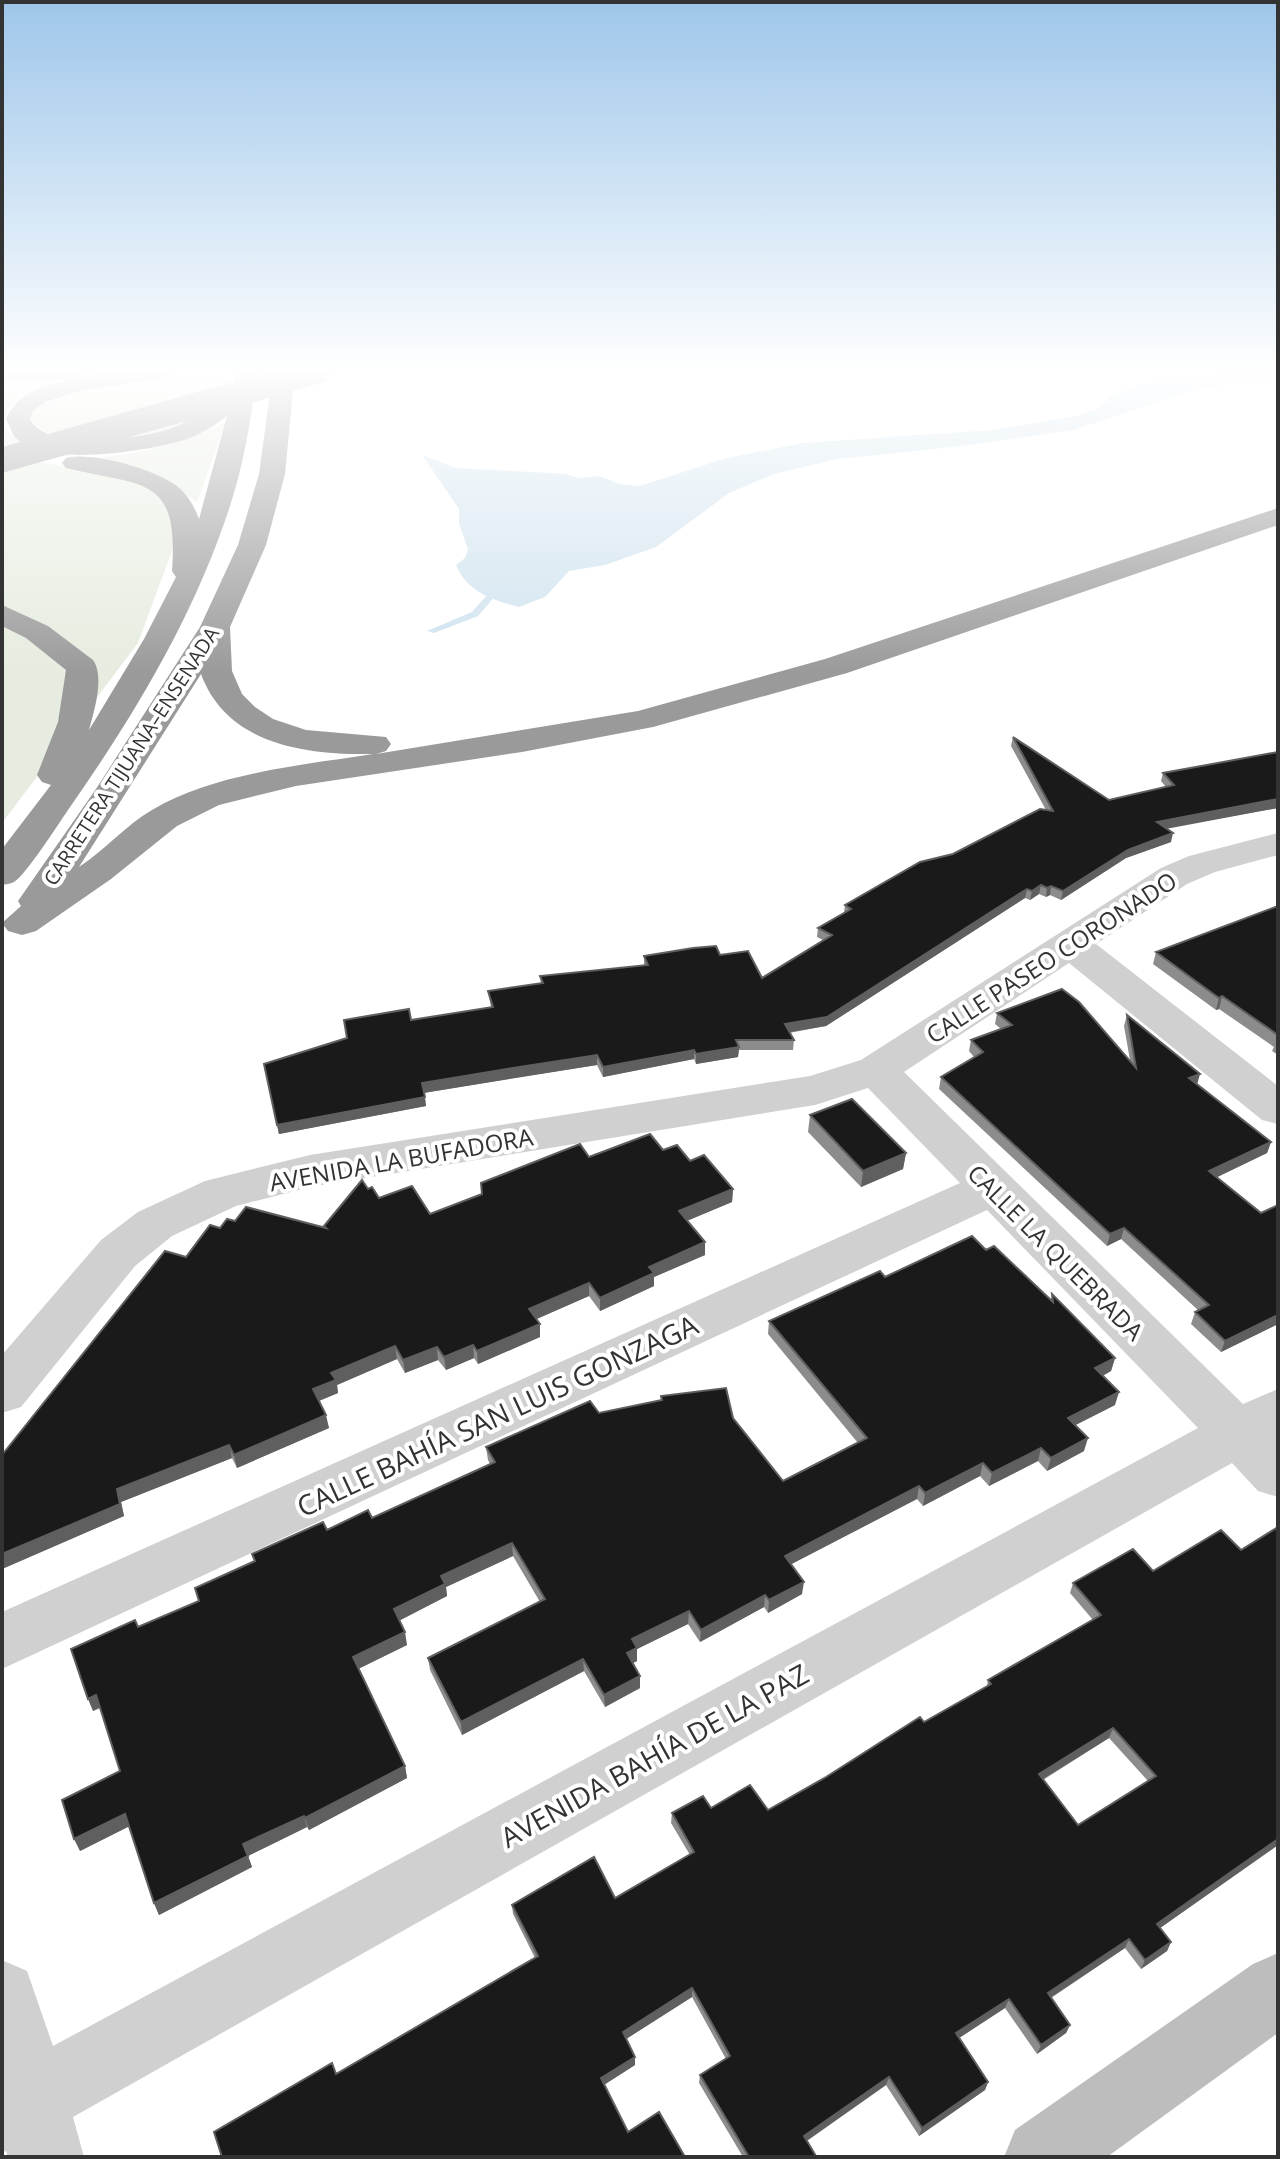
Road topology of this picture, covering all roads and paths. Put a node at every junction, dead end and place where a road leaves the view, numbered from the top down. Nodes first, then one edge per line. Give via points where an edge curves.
1 (117, 472) edge
2 (227, 472) edge
3 (272, 472) edge
4 (1278, 505) edge
5 (1278, 516) edge
6 (186, 593) junction
7 (2, 614) edge
8 (215, 627) junction
9 (1270, 853) edge
10 (5, 871) edge
11 (12, 935) edge
12 (1068, 942) junction
13 (876, 1070) junction
14 (1278, 1109) edge
15 (992, 1188) junction
16 (2, 1392) edge
17 (1264, 1440) edge
18 (2, 1641) edge
19 (1278, 1989) edge
20 (2, 1996) edge
21 (26, 2124) edge
22 (1042, 2157) edge

1 - 6 highway via 168,492 180,503 187,530
2 - 6 highway, CARRETERA TIJUANA–ENSENADA
3 - 8 highway, CARRETERA TIJUANA–ENSENADA via 252,545
4 - 8 highway via 914,626 593,716 480,737 353,745 284,735 247,717 219,681
5 - 11 highway via 836,666 641,720 296,776 207,797 164,818
6 - 10 highway, CARRETERA TIJUANA–ENSENADA via 91,754
7 - 10 highway via 37,632 82,667 81,705 64,757
8 - 11 highway, CARRETERA TIJUANA–ENSENADA via 113,790
9 - 12 street, CALLE PASEO CORONADO via 1174,876
12 - 13 street, CALLE PASEO CORONADO
12 - 14 street
13 - 15 street, CALLE LA QUEBRADA
13 - 16 street, AVENIDA LA BUFADORA via 815,1090 310,1171 222,1193 155,1224 118,1253
15 - 17 street, CALLE LA QUEBRADA
15 - 18 street, CALLE BAHÍA SAN LUIS GONZAGA
17 - 21 street, AVENIDA BAHÍA DE LA PAZ
19 - 22 main road
20 - 21 street

